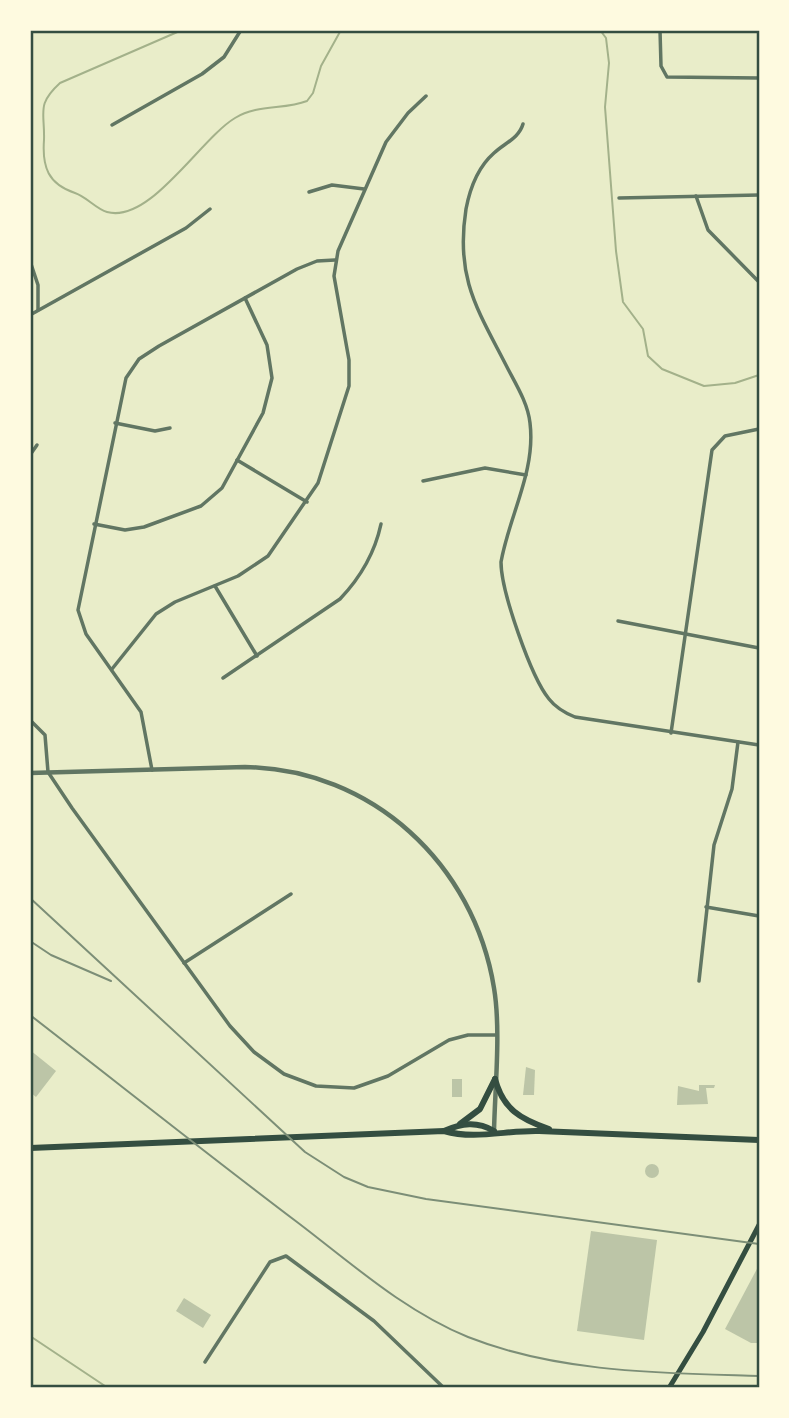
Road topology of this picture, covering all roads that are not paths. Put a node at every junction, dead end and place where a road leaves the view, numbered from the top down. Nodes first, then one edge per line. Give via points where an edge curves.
1 (241, 30) edge
2 (660, 30) edge
3 (759, 78) edge
4 (426, 96) dead end
5 (523, 124) dead end
6 (112, 125) dead end
7 (364, 189) junction
8 (309, 192) dead end
9 (759, 195) edge
10 (696, 196) junction
11 (620, 198) dead end
12 (210, 208) dead end
13 (335, 260) junction
14 (30, 261) edge
15 (759, 282) edge
16 (245, 298) junction
17 (38, 310) junction
18 (30, 315) edge
19 (115, 423) junction
20 (170, 428) dead end
21 (759, 429) edge
22 (37, 445) dead end
23 (30, 455) edge
24 (237, 460) junction
25 (526, 475) junction
26 (423, 481) dead end
27 (307, 502) junction
28 (94, 524) junction
29 (380, 524) dead end
30 (215, 586) junction
31 (618, 621) dead end
32 (685, 634) junction
33 (759, 648) edge
34 (257, 656) junction
35 (112, 669) junction
36 (223, 678) dead end
37 (30, 720) edge
38 (671, 733) junction
39 (738, 742) junction
40 (759, 746) edge
41 (152, 770) junction
42 (48, 772) junction
43 (30, 773) edge
44 (291, 894) dead end
45 (706, 907) junction
46 (759, 916) edge
47 (184, 963) junction
48 (699, 981) dead end
49 (496, 1035) junction
50 (495, 1079) junction
51 (460, 1124) junction
52 (444, 1130) junction
53 (494, 1131) junction
54 (558, 1132) junction
55 (759, 1140) edge
56 (30, 1147) edge
57 (759, 1225) edge
58 (205, 1362) dead end
59 (444, 1388) edge
60 (669, 1388) edge

1 - 6 street via 224,57 202,74
2 - 3 street via 663,74
4 - 7 street via 393,132
5 - 25 street via 516,137 478,173 467,206 463,246 475,307 529,414
7 - 8 street via 332,185
7 - 13 street
9 - 10 street
10 - 11 street
10 - 15 street via 708,230
12 - 17 street via 176,234
13 - 16 street via 307,264
13 - 27 street via 349,386 325,466
14 - 17 street via 38,285
16 - 19 street via 139,359 126,378
16 - 24 street via 267,345 272,378 263,413
17 - 18 street
19 - 20 street via 155,431
19 - 28 street
21 - 32 street via 725,436 712,450
22 - 23 street
24 - 27 street
24 - 28 street via 216,495 192,510 135,530
25 - 26 street via 485,468
25 - 38 street via 501,571 542,689 553,705 575,718
27 - 30 street via 268,556
28 - 35 street via 78,610 86,634
29 - 34 street via 368,560 340,600
30 - 34 street
30 - 35 street via 156,614
31 - 32 street
32 - 33 street
32 - 38 street
34 - 36 street
35 - 41 street via 141,712
37 - 42 street via 45,735
38 - 39 street
39 - 40 street
39 - 45 street via 732,789 714,845
41 - 42 street
41 - 49 street via 279,770 351,792 394,818 443,866 476,923 494,989
42 - 43 street
42 - 47 street
44 - 47 street
45 - 46 street
45 - 48 street
47 - 49 street via 254,1052 284,1074 316,1086 342,1089 366,1085 449,1040
49 - 50 street
50 - 51 main road via 480,1110
50 - 53 street
50 - 54 main road via 499,1095 512,1111
51 - 52 main road
51 - 53 main road via 482,1124
52 - 53 main road via 462,1136
52 - 56 main road
53 - 54 main road
54 - 55 main road
57 - 60 main road
58 - 59 street via 270,1262 286,1256 374,1321

